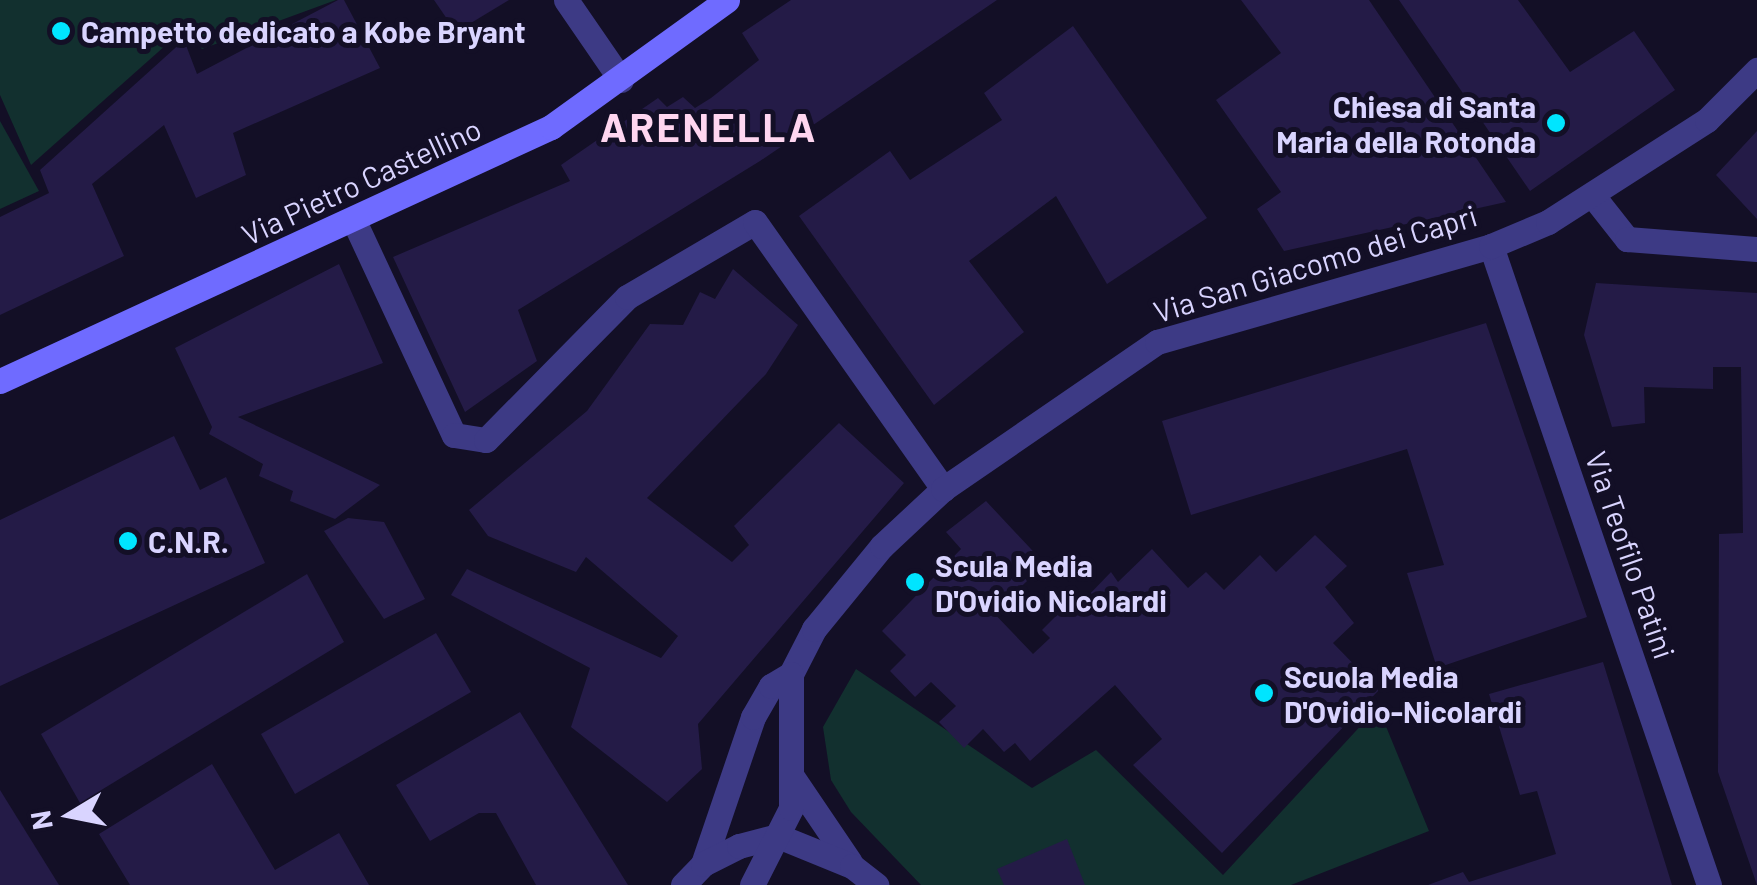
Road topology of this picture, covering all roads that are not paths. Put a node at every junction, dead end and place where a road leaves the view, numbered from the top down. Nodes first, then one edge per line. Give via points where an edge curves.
1 (566, 0) edge
2 (727, 0) edge
3 (1757, 70) edge
4 (621, 80) junction
5 (1593, 196) junction
6 (354, 221) junction
7 (1492, 246) junction
8 (1757, 249) edge
9 (0, 381) edge
10 (944, 489) junction
11 (791, 674) junction
12 (753, 717) junction
13 (791, 774) junction
14 (788, 837) junction
15 (738, 846) junction
16 (703, 864) junction
17 (852, 866) junction
18 (760, 883) edge
19 (682, 885) edge
20 (876, 885) edge
21 (1709, 885) edge

1 - 4 street
2 - 4 street, Via Pietro Castellino
3 - 5 street, Via San Giacomo dei Capri via 1706,120
4 - 6 street, Via Pietro Castellino via 552,127
5 - 7 street, Via San Giacomo dei Capri
5 - 8 street via 1627,238
6 - 9 street, Via Pietro Castellino
6 - 10 street via 454,434 486,440 627,297 754,222
7 - 10 street, Via San Giacomo dei Capri via 1156,342
7 - 21 street, Via Teofilo Patini
10 - 11 street, Via San Giacomo dei Capri via 882,546 814,630
11 - 12 street via 772,686
11 - 13 street
12 - 15 street via 733,829
12 - 16 street
13 - 14 street
13 - 17 street
14 - 15 street
14 - 17 street
14 - 18 street
15 - 16 street
15 - 18 street
16 - 19 street
17 - 20 street

